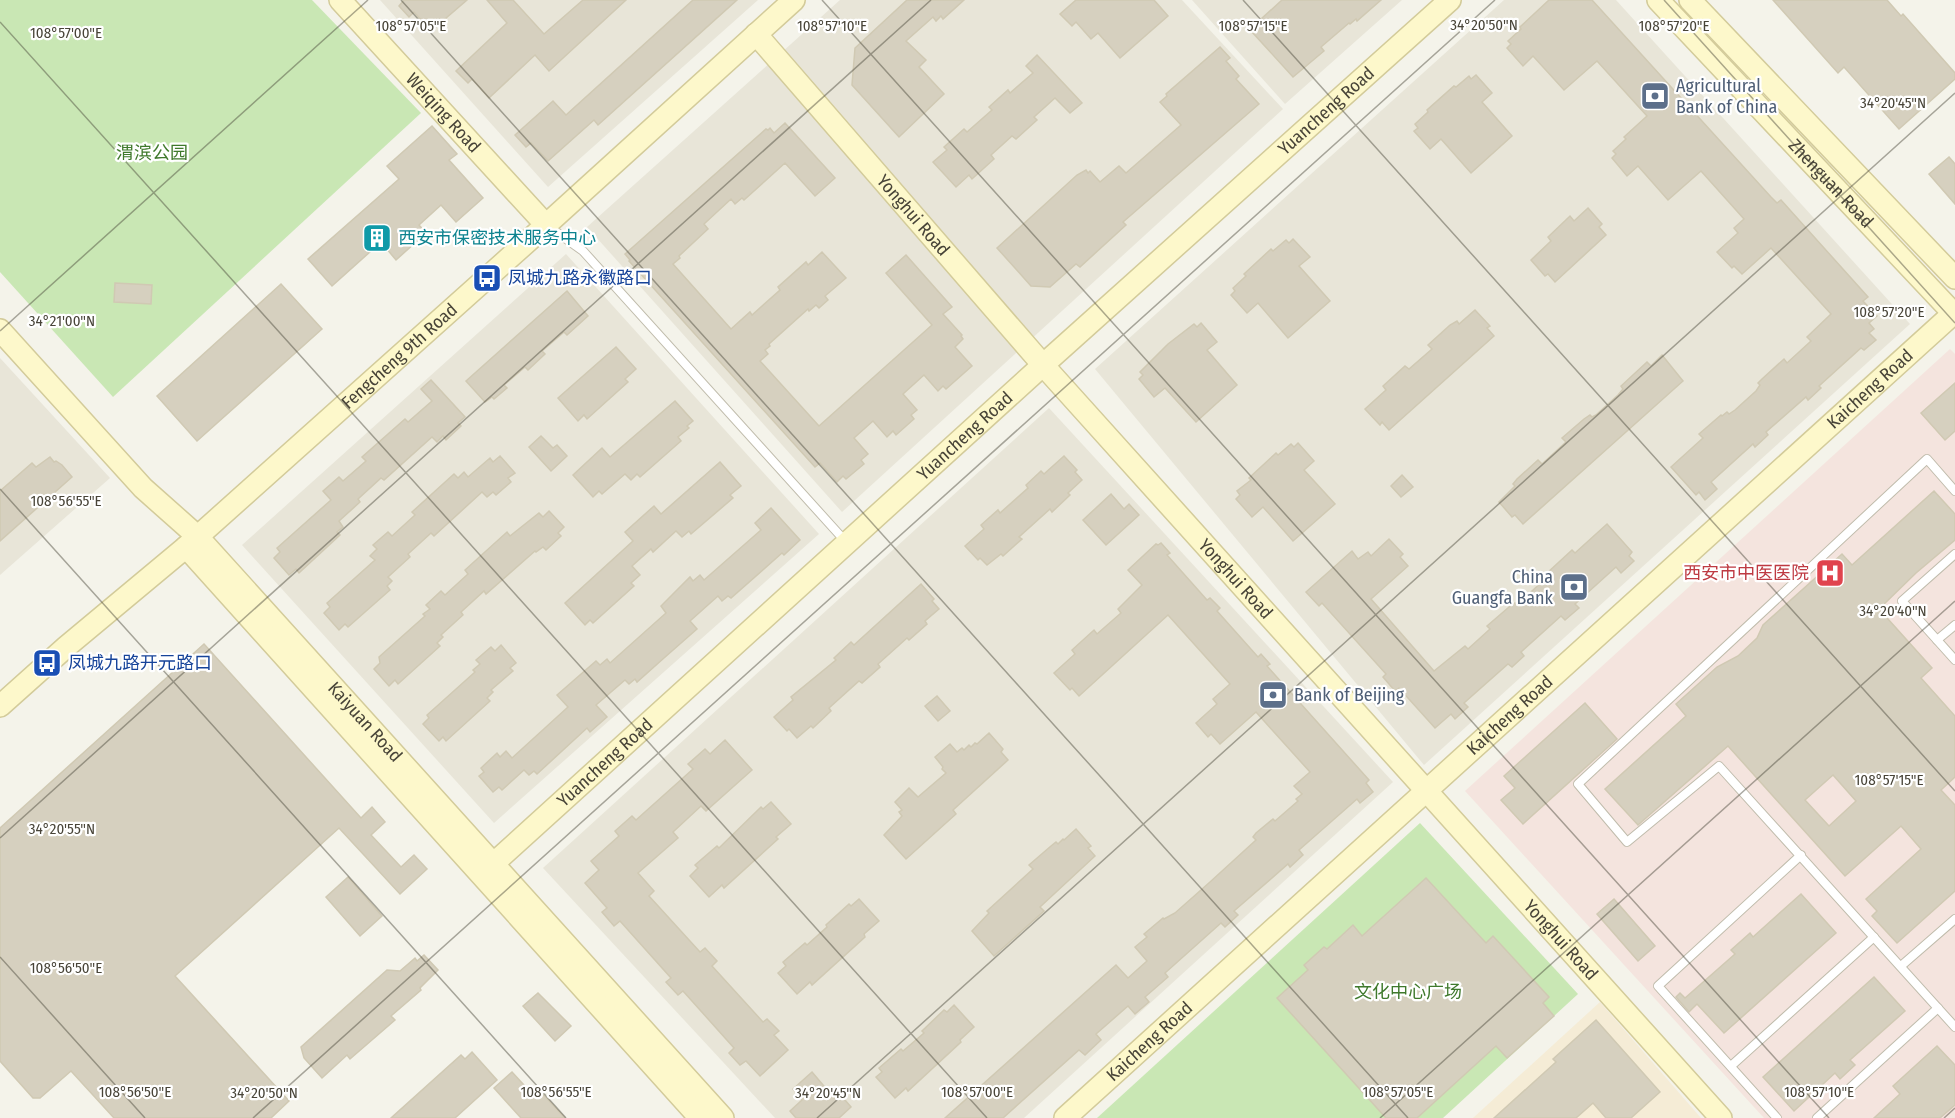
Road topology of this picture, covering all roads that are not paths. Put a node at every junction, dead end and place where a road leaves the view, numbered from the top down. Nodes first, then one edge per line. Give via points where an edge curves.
1 (340, 0) edge
2 (794, 0) edge
3 (1450, 0) edge
4 (1658, 0) edge
5 (1690, 0) edge
6 (756, 34) junction
7 (546, 225) junction
8 (1955, 278) edge
9 (1955, 313) edge
10 (0, 330) edge
11 (1043, 365) junction
12 (1955, 491) edge
13 (191, 542) junction
14 (847, 543) junction
15 (1955, 554) edge
16 (1955, 625) edge
17 (1937, 640) junction
18 (1955, 660) edge
19 (0, 706) edge
20 (1426, 790) junction
21 (1801, 855) junction
22 (488, 869) junction
23 (1955, 919) edge
24 (1875, 937) junction
25 (1901, 966) junction
26 (1938, 1008) junction
27 (1955, 1027) edge
28 (1731, 1066) junction
29 (700, 1118) edge
30 (723, 1118) edge
31 (1065, 1118) edge
32 (1721, 1118) edge
33 (1777, 1118) edge
34 (1817, 1118) edge

1 - 7 street, Weiqing Road
2 - 6 street, Fengcheng 9th Road
3 - 11 street, Yuancheng Road
4 - 9 street, Zhenguan Road
5 - 8 street, Zhenguan Road
6 - 7 street, Fengcheng 9th Road
6 - 11 street, Yonghui Road
7 - 13 street, Fengcheng 9th Road
7 - 14 lane via 583,251
9 - 20 street, Kaicheng Road
10 - 13 street, Kaiyuan Road
11 - 14 street, Yuancheng Road
11 - 20 street, Yonghui Road
12 - 21 lane via 1927,459 1578,784 1627,842 1719,766
13 - 19 street, Fengcheng 9th Road
13 - 22 street, Kaiyuan Road
14 - 22 street, Yuancheng Road
15 - 17 lane via 1902,601
16 - 17 lane
17 - 18 lane
20 - 31 street, Kaicheng Road
20 - 32 street, Yonghui Road
21 - 24 lane
21 - 28 lane via 1658,986
22 - 29 street, Kaiyuan Road
22 - 30 street, Kaiyuan Road
23 - 25 lane
24 - 25 lane
24 - 28 lane
25 - 26 lane
26 - 27 lane
26 - 34 lane
28 - 33 lane

